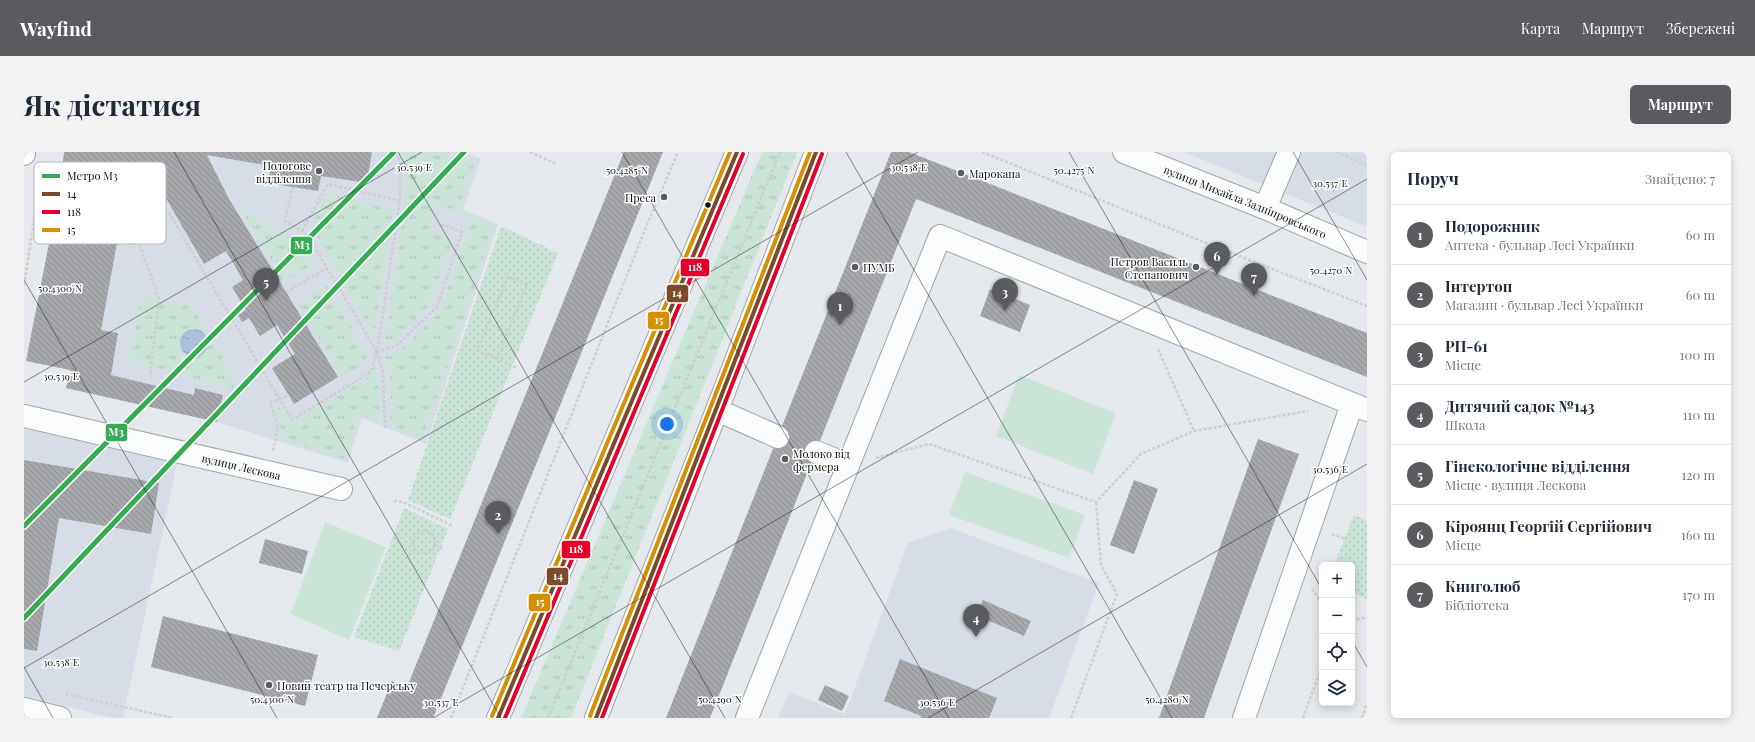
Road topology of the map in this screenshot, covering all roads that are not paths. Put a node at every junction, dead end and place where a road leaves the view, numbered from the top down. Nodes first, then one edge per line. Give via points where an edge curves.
1 (737, 152) edge
2 (816, 152) edge
3 (1124, 152) edge
4 (1289, 152) edge
5 (1265, 208) junction
6 (1367, 252) edge
7 (1360, 407) edge
8 (717, 410) junction
9 (24, 416) edge
10 (778, 437) dead end
11 (816, 452) dead end
12 (848, 465) junction
13 (341, 489) dead end
14 (24, 709) edge
15 (60, 718) edge
16 (498, 718) edge
17 (596, 718) edge
18 (747, 718) edge
19 (1244, 718) edge

1 - 16 main road
2 - 8 main road
3 - 5 main road, вулиця Михайла Задніпровського
4 - 5 main road
5 - 6 main road, вулиця Михайла Задніпровського
7 - 12 main road via 940,236
7 - 19 main road
8 - 10 main road
8 - 17 main road
9 - 13 main road, вулиця Лєскова
11 - 12 main road
12 - 18 main road
14 - 15 main road

